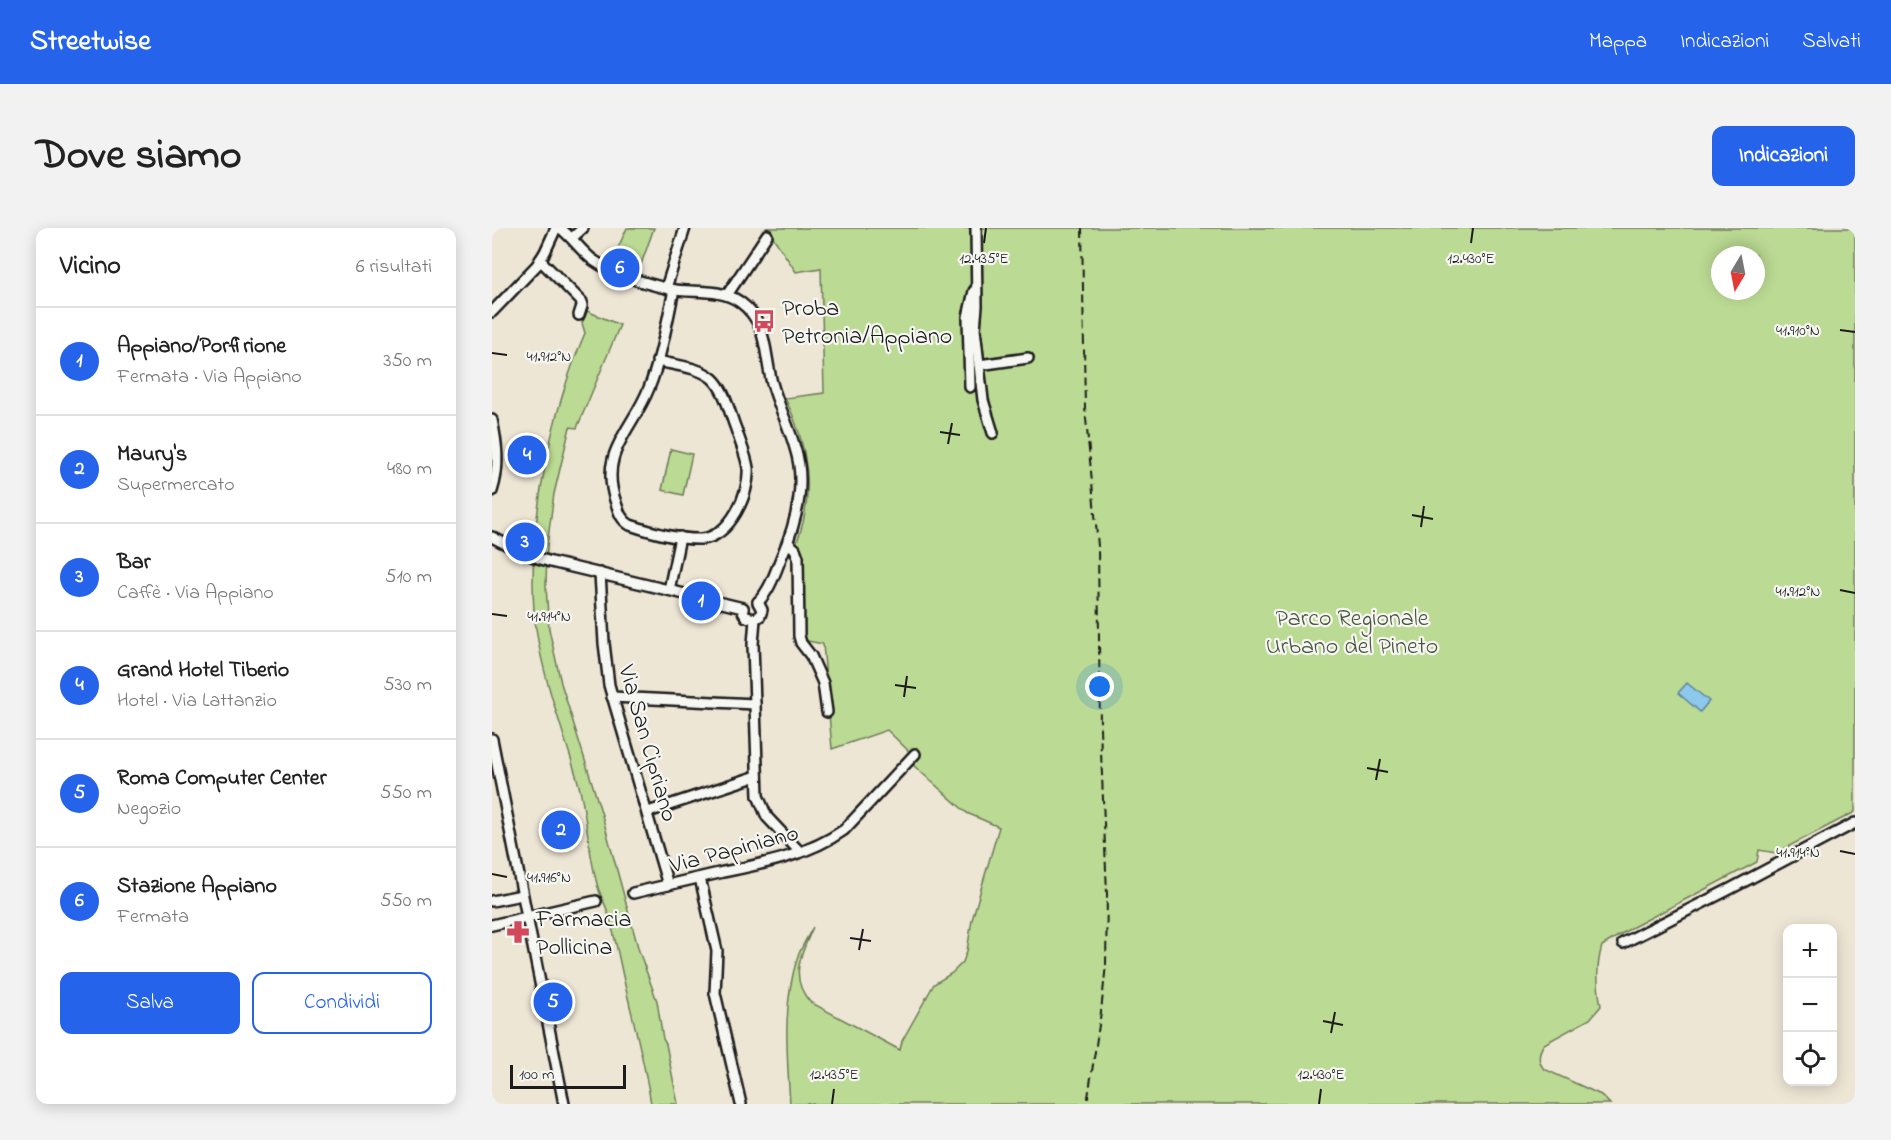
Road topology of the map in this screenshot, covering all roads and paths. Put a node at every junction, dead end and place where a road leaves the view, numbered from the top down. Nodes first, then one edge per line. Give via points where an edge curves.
1 (558, 228) edge
2 (583, 228) edge
3 (685, 228) edge
4 (976, 228) edge
5 (767, 235) dead end
6 (572, 238) junction
7 (540, 260) junction
8 (977, 278) junction
9 (670, 289) junction
10 (727, 295) junction
11 (492, 312) edge
12 (579, 315) dead end
13 (1028, 358) dead end
14 (657, 361) junction
15 (979, 366) junction
16 (970, 387) dead end
17 (492, 420) edge
18 (993, 433) dead end
19 (492, 491) edge
20 (492, 537) edge
21 (680, 537) junction
22 (788, 543) junction
23 (600, 573) junction
24 (669, 590) junction
25 (758, 602) junction
26 (743, 608) junction
27 (755, 619) junction
28 (612, 697) junction
29 (755, 704) junction
30 (827, 712) dead end
31 (492, 739) edge
32 (915, 754) dead end
33 (757, 776) junction
34 (648, 812) junction
35 (1855, 823) edge
36 (800, 852) junction
37 (700, 878) junction
38 (668, 885) junction
39 (633, 893) dead end
40 (522, 895) junction
41 (492, 902) edge
42 (596, 902) dead end
43 (526, 918) junction
44 (492, 925) edge
45 (1623, 943) dead end
46 (564, 1104) edge
47 (741, 1104) edge

1 - 6 street
1 - 7 street
2 - 6 street
3 - 9 street
4 - 8 street
5 - 10 street
6 - 9 street via 596,261
7 - 11 street
7 - 12 street via 582,302
8 - 15 street via 975,329
8 - 16 street via 968,318
9 - 10 street
9 - 14 street
10 - 22 street via 744,305 761,327 772,382 797,453 799,499
13 - 15 street
14 - 21 street via 648,392 614,453 611,483 626,523
14 - 21 street via 703,373 715,381 747,466 746,486 725,529 703,539
15 - 18 street via 983,400
17 - 19 street via 497,472
20 - 23 street via 525,554
21 - 24 street
22 - 25 street via 767,592
22 - 30 street via 798,557 801,643 824,683
23 - 24 street
23 - 28 street, Via San Cipriano
24 - 26 street
25 - 26 street via 751,601
25 - 27 street via 762,610
26 - 27 street via 746,617
27 - 29 street
28 - 29 street
28 - 34 street, Via San Cipriano
29 - 33 street
31 - 40 street
32 - 36 street, Via Papiniano via 844,830
33 - 34 street
33 - 36 street via 762,808
34 - 38 street, Via San Cipriano
35 - 45 street
36 - 37 street, Via Papiniano
37 - 38 street, Via Papiniano
37 - 47 street via 717,951 715,993
38 - 39 street, Via Papiniano
40 - 41 street
40 - 43 street
42 - 43 street
43 - 44 street
43 - 46 street

